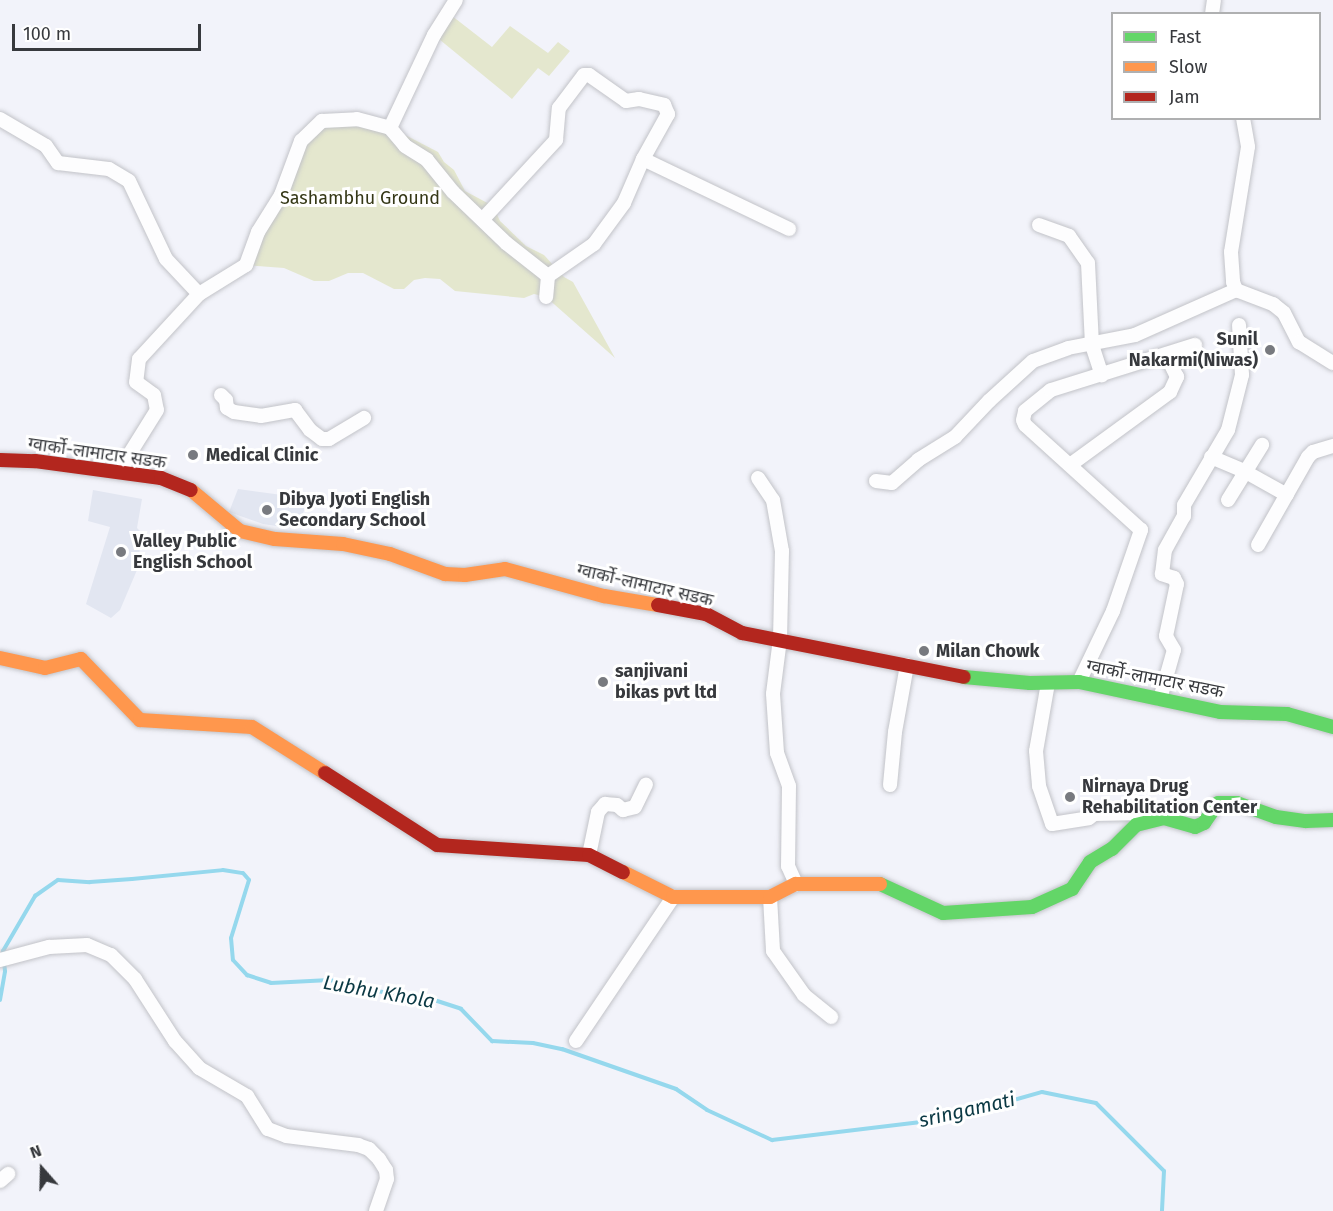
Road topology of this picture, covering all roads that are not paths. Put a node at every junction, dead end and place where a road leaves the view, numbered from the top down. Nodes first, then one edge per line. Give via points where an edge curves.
1 (456, 0) edge
2 (0, 119) edge
3 (1243, 120) edge
4 (390, 128) junction
5 (643, 159) junction
6 (483, 219) junction
7 (1039, 225) dead end
8 (789, 229) dead end
9 (548, 276) junction
10 (1236, 290) junction
11 (199, 294) junction
12 (546, 297) dead end
13 (1239, 325) dead end
14 (1092, 345) junction
15 (1195, 345) dead end
16 (1166, 354) junction
17 (1333, 363) edge
18 (1101, 375) junction
19 (221, 395) dead end
20 (364, 418) dead end
21 (1262, 445) dead end
22 (1333, 446) edge
23 (1211, 457) junction
24 (0, 460) edge
25 (1071, 465) junction
26 (1244, 471) junction
27 (122, 472) junction
28 (758, 477) dead end
29 (876, 482) dead end
30 (1287, 495) junction
31 (1228, 500) dead end
32 (1258, 545) dead end
33 (780, 639) junction
34 (0, 658) edge
35 (907, 665) junction
36 (1078, 682) junction
37 (1048, 683) junction
38 (1160, 699) junction
39 (1333, 727) edge
40 (646, 784) dead end
41 (890, 784) dead end
42 (1333, 820) edge
43 (1142, 823) junction
44 (589, 855) junction
45 (796, 884) junction
46 (673, 897) junction
47 (770, 897) junction
48 (5, 959) edge
49 (831, 1017) dead end
50 (576, 1041) dead end
51 (376, 1211) edge

1 - 4 street via 434,35
2 - 11 street via 46,146 58,163 109,169 129,181 166,259
3 - 10 street via 1248,147 1231,252
4 - 6 street via 405,146 427,160 453,192
4 - 11 street via 357,119 322,121 301,141 281,195 258,232 246,265
5 - 6 street via 668,114 664,105 639,99 626,101 584,75 560,108 556,140
5 - 8 street
5 - 9 street via 624,203 594,244
6 - 9 street
7 - 14 street via 1070,236 1088,263
9 - 12 street
10 - 14 street via 1155,327
10 - 17 street via 1273,304 1284,313 1299,342
11 - 27 street via 139,359 136,382 154,395 157,410
13 - 23 street via 1242,375 1228,430
14 - 18 street
14 - 29 street via 1068,348 1033,361 955,437 918,460 892,483
15 - 16 street
16 - 18 street
16 - 25 street via 1177,377 1170,392
18 - 25 street via 1051,390 1025,411 1025,425
19 - 20 street via 227,408 234,412 261,416 295,410 322,439
21 - 26 street
22 - 30 street via 1312,452
23 - 26 street
23 - 38 street via 1165,550 1161,574 1174,578 1177,584 1166,636 1174,650
24 - 27 street, ग्वार्को-लामाटार सडक
25 - 36 street via 1141,530 1113,611
26 - 30 street
26 - 31 street
27 - 33 street, ग्वार्को-लामाटार सडक via 179,483 230,525 253,535 343,544 446,574 505,569 604,596 706,614 742,633
28 - 33 street via 773,500 782,551
30 - 32 street
33 - 35 street, ग्वार्को-लामाटार सडक
33 - 45 street via 773,694 775,734 777,753 789,786 788,866
34 - 44 street via 45,668 81,659 140,720 252,727 437,845
35 - 37 street, ग्वार्को-लामाटार सडक via 973,679
35 - 41 street
36 - 37 street, ग्वार्को-लामाटार सडक
36 - 38 street, ग्वार्को-लामाटार सडक
37 - 43 street via 1036,751 1039,786 1052,824 1094,814 1133,813
38 - 39 street, ग्वार्को-लामाटार सडक via 1220,712 1287,714
40 - 44 street via 635,807 623,810 605,804 598,812
42 - 43 street via 1276,817 1252,807 1218,803 1204,823 1195,827 1166,818
43 - 45 street via 1090,862 1072,889 1032,907 943,913 883,884
44 - 46 street
45 - 47 street
46 - 47 street
46 - 50 street
47 - 49 street via 773,951 804,995
48 - 51 street via 49,947 87,945 111,955 135,979 175,1041 199,1068 247,1096 268,1129 286,1136 358,1145 374,1154 386,1170 387,1179

